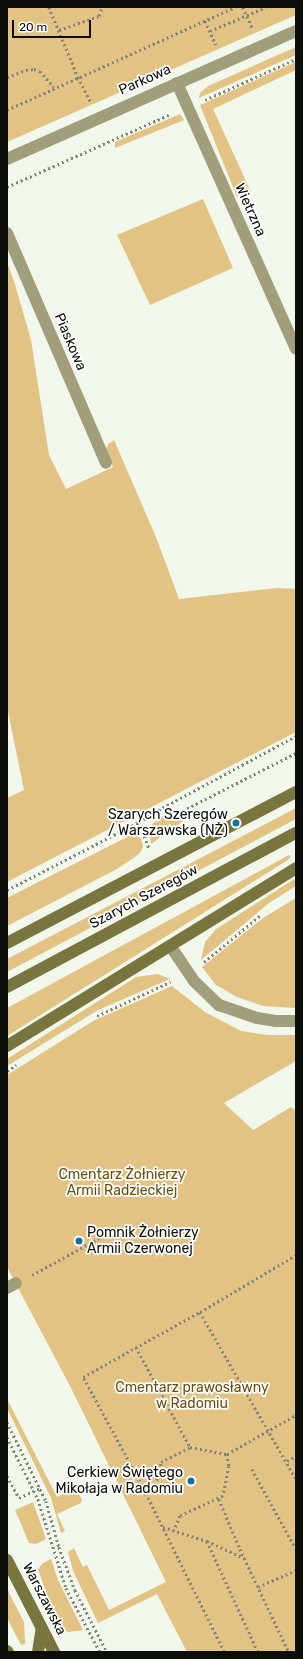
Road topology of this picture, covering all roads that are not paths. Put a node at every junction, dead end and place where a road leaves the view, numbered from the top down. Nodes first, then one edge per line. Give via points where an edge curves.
1 (296, 31) edge
2 (177, 83) junction
3 (7, 159) edge
4 (7, 233) edge
5 (296, 349) edge
6 (106, 463) dead end
7 (296, 792) edge
8 (296, 833) edge
9 (296, 868) edge
10 (7, 943) edge
11 (170, 947) junction
12 (7, 987) edge
13 (296, 1021) edge
14 (7, 1046) edge
15 (7, 1560) edge
16 (42, 1628) junction
17 (38, 1652) edge
18 (54, 1652) edge

1 - 2 street, Parkowa
2 - 3 street, Parkowa
2 - 5 street, Wietrzna
4 - 6 street, Piaskowa
7 - 10 main road, Szarych Szeregów
8 - 12 main road, Szarych Szeregów
9 - 11 main road
11 - 13 street via 187,973 219,1005 274,1021
11 - 14 main road
15 - 16 main road, Warszawska
16 - 17 main road
16 - 18 main road, Warszawska

